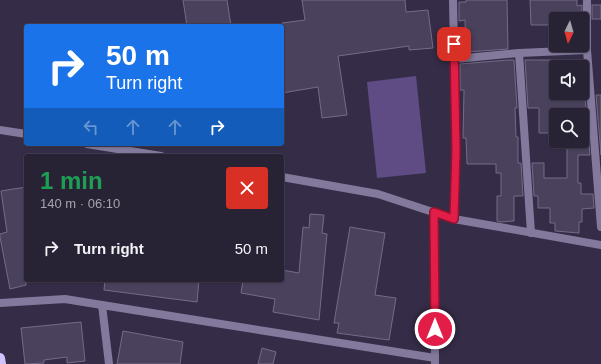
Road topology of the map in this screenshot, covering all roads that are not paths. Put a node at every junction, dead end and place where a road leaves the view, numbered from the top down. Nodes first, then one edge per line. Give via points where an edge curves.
1 (453, 0) edge
2 (587, 0) edge
3 (587, 12) edge
4 (549, 52) edge
5 (587, 52) edge
6 (519, 53) junction
7 (455, 59) junction
8 (0, 130) edge
9 (24, 134) edge
10 (99, 146) edge
11 (149, 154) edge
12 (284, 177) edge
13 (434, 212) junction
14 (454, 219) junction
15 (601, 227) edge
16 (531, 233) junction
17 (601, 245) edge
18 (0, 303) edge
19 (102, 305) junction
20 (0, 358) edge
21 (435, 361) edge
22 (1, 364) edge
23 (109, 364) edge

1 - 7 street
2 - 3 street
4 - 6 street
5 - 15 street
6 - 7 street
6 - 16 street
7 - 14 street
8 - 9 street
10 - 11 street
12 - 13 street via 378,194
13 - 14 street
13 - 21 street
14 - 16 street
16 - 17 street
18 - 19 street via 65,299
19 - 21 street
19 - 23 street
20 - 22 main road

